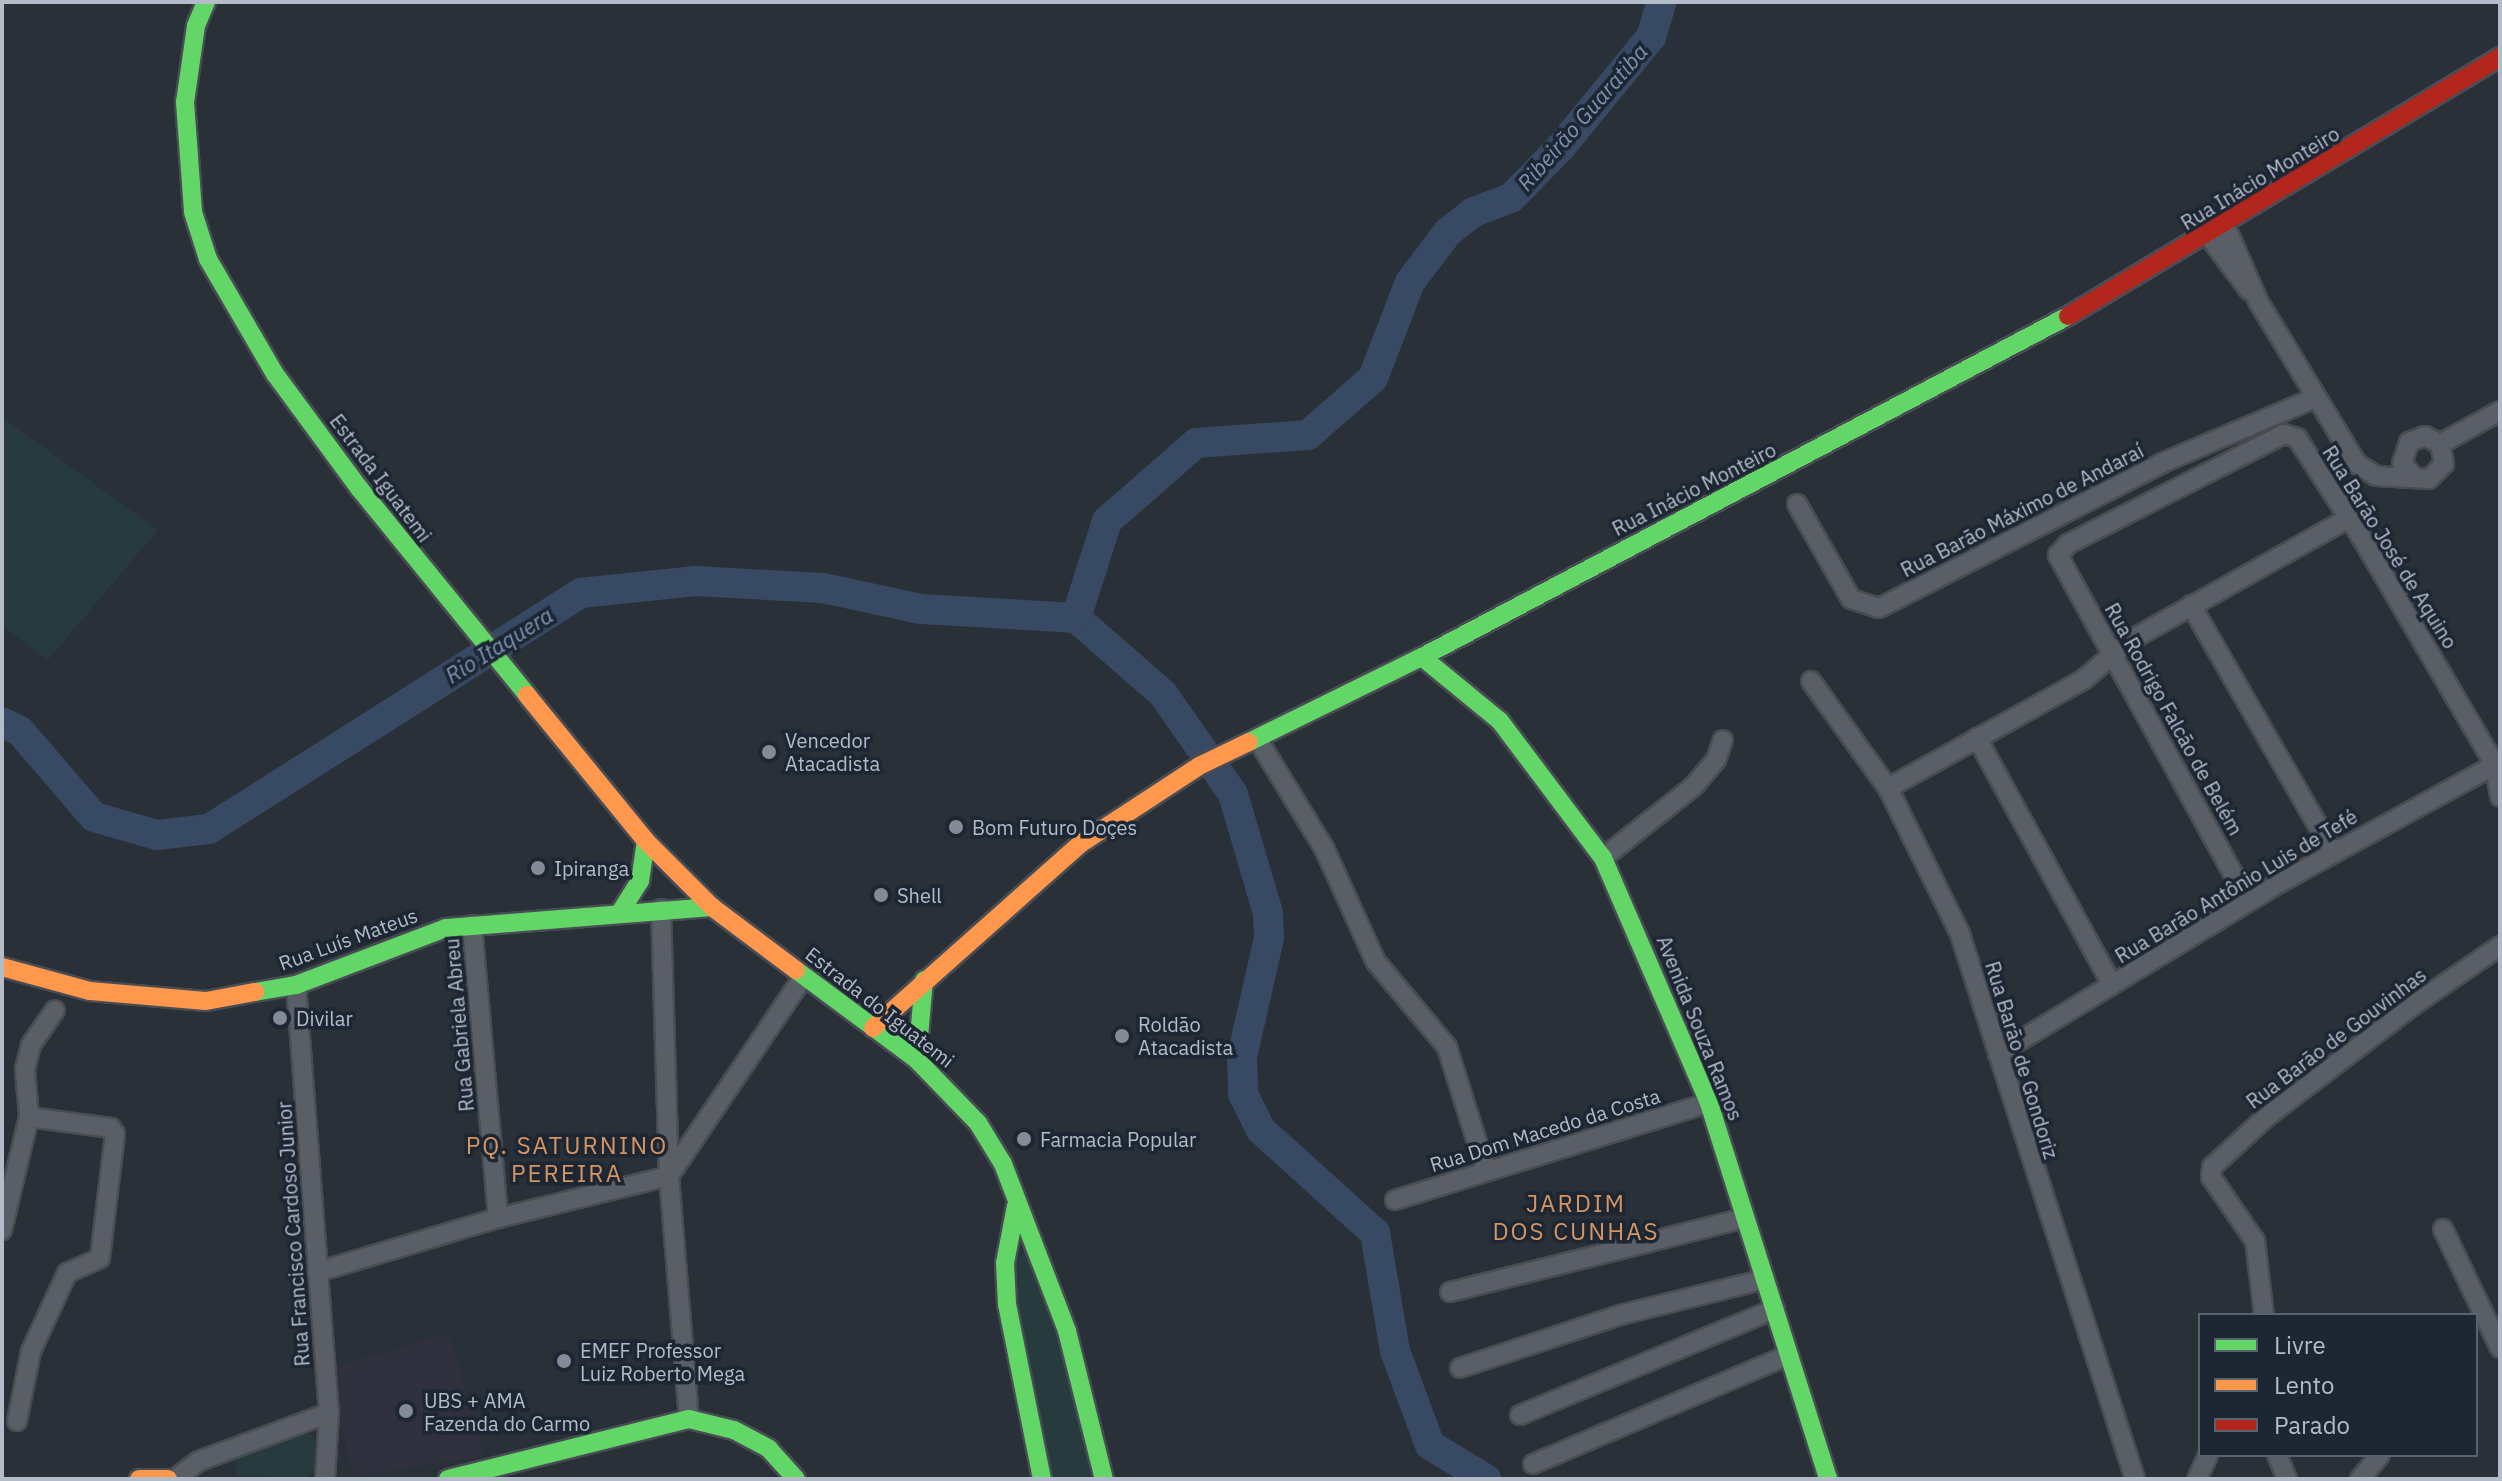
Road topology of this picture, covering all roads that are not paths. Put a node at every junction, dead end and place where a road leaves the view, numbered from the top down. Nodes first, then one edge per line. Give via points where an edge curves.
1 (206, 2) edge
2 (2500, 57) edge
3 (2225, 225) junction
4 (2208, 235) junction
5 (2258, 301) junction
6 (2315, 398) junction
7 (2500, 411) edge
8 (2440, 444) junction
9 (2413, 476) junction
10 (1797, 504) dead end
11 (2349, 518) junction
12 (2059, 560) joint
13 (2191, 605) junction
14 (2113, 656) junction
15 (1422, 657) junction
16 (1811, 681) dead end
17 (1977, 738) junction
18 (1258, 740) junction
19 (1723, 740) dead end
20 (2498, 763) edge
21 (1888, 788) junction
22 (2500, 797) edge
23 (646, 841) junction
24 (2333, 852) junction
25 (1603, 858) junction
26 (2248, 901) junction
27 (712, 907) junction
28 (661, 909) junction
29 (621, 911) junction
30 (472, 925) junction
31 (2500, 946) edge
32 (2, 967) edge
33 (804, 976) junction
34 (924, 980) junction
35 (296, 985) junction
36 (2112, 985) junction
37 (55, 1010) dead end
38 (873, 1028) junction
39 (1998, 1054) junction
40 (917, 1060) junction
41 (1709, 1103) junction
42 (29, 1117) junction
43 (1486, 1171) junction
44 (669, 1176) junction
45 (1395, 1200) dead end
46 (1016, 1206) junction
47 (498, 1218) junction
48 (1744, 1218) junction
49 (2443, 1229) dead end
50 (2, 1230) edge
51 (1040, 1256) junction
52 (1005, 1263) junction
53 (317, 1272) junction
54 (1765, 1279) junction
55 (1450, 1292) dead end
56 (1775, 1309) junction
57 (2264, 1313) edge
58 (2500, 1348) edge
59 (1789, 1355) junction
60 (1460, 1368) dead end
61 (329, 1413) junction
62 (1520, 1415) dead end
63 (689, 1419) junction
64 (17, 1421) dead end
65 (2207, 1457) edge
66 (2278, 1457) edge
67 (2378, 1457) edge
68 (1533, 1464) dead end
69 (471, 1477) edge
70 (144, 1478) edge
71 (168, 1479) edge
72 (175, 1479) edge
73 (325, 1479) edge
74 (448, 1479) edge
75 (796, 1479) edge
76 (1042, 1479) edge
77 (1104, 1479) edge
78 (1828, 1479) edge
79 (2135, 1479) edge
80 (2197, 1479) edge
81 (2287, 1479) edge
82 (2360, 1479) edge

1 - 23 street, Estrada Iguatemi via 196,26 185,102 193,212 208,259 275,374 476,635
2 - 3 street, Rua Inácio Monteiro
3 - 4 street, Rua Inácio Monteiro
3 - 5 street
4 - 5 street
4 - 15 street, Rua Inácio Monteiro via 2017,346
5 - 6 street
6 - 9 street via 2364,471 2388,478
6 - 10 street, Rua Barão Máximo de Andaraí via 2162,463 1879,608 1851,599
7 - 8 street
8 - 9 street via 2442,469 2429,479
8 - 9 street via 2425,436 2409,442 2402,463
11 - 12 street, Rua Barão José de Aquino via 2289,434 2068,544
11 - 13 street
11 - 20 street, Rua Barão José de Aquino
12 - 14 street, Rua Rodrigo Falcão de Belém
13 - 14 street
13 - 24 street
14 - 17 street via 2083,680
14 - 26 street, Rua Rodrigo Falcão de Belém
15 - 18 street, Rua Inácio Monteiro
15 - 25 street, Avenida Souza Ramos via 1500,721
16 - 21 street, Rua Barão de Gondoriz
17 - 21 street
17 - 36 street
18 - 34 street, Rua Inácio Monteiro via 1199,766 1080,844
18 - 43 street via 1324,848 1376,962 1447,1047
19 - 25 street via 1716,760 1694,786
20 - 22 street, Rua Barão José de Aquino
20 - 24 street, Rua Barão Antônio Luis de Tefé
21 - 39 street, Rua Barão de Gondoriz via 1952,915
23 - 27 street, Estrada Iguatemi
23 - 29 street via 640,881
24 - 26 street, Rua Barão Antônio Luis de Tefé
25 - 41 street, Avenida Souza Ramos
26 - 36 street, Rua Barão Antônio Luis de Tefé
27 - 28 street, Rua Luís Mateus
27 - 33 street, Estrada do Iguatemi
28 - 29 street, Rua Luís Mateus
28 - 44 street
29 - 30 street, Rua Luís Mateus
30 - 35 street, Rua Luís Mateus via 436,930
30 - 47 street, Rua Gabriela Abreu
31 - 57 street, Rua Barão de Gouvinhas via 2264,1119 2212,1167 2211,1177 2255,1241
32 - 35 street, Rua Luís Mateus via 90,991 169,1001 206,1001
33 - 38 street, Estrada do Iguatemi
33 - 44 street
34 - 38 street, Rua Inácio Monteiro
34 - 40 street
35 - 53 street, Rua Francisco Cardoso Junior
36 - 39 street, Rua Barão Antônio Luis de Tefé
37 - 42 street via 31,1045 25,1069
38 - 40 street, Estrada do Iguatemi
39 - 79 street, Rua Barão de Gondoriz
40 - 46 street, Estrada do Iguatemi via 978,1123 1003,1164
41 - 43 street, Rua Dom Macedo da Costa
41 - 48 street, Avenida Souza Ramos
42 - 50 street
42 - 64 street via 111,1128 115,1134 100,1258 67,1273 31,1351
43 - 45 street, Rua Dom Macedo da Costa
44 - 47 street
44 - 63 street
46 - 51 street, Estrada do Iguatemi
46 - 52 street, Estrada do Iguatemi
47 - 53 street
48 - 54 street, Avenida Souza Ramos
48 - 55 street
49 - 58 street
51 - 52 street via 1021,1252
51 - 77 street, Estrada do Iguatemi via 1067,1331
52 - 76 street, Estrada do Iguatemi via 1012,1334
53 - 61 street, Rua Francisco Cardoso Junior
54 - 56 street, Avenida Souza Ramos
54 - 60 street via 1620,1315
56 - 59 street, Avenida Souza Ramos
56 - 62 street
59 - 68 street
59 - 78 street, Avenida Souza Ramos
61 - 72 street via 199,1461
61 - 73 street, Rua Francisco Cardoso Junior
63 - 69 street
63 - 75 street via 734,1430 769,1449
65 - 80 street
66 - 81 street
67 - 82 street
69 - 74 street
70 - 71 street

